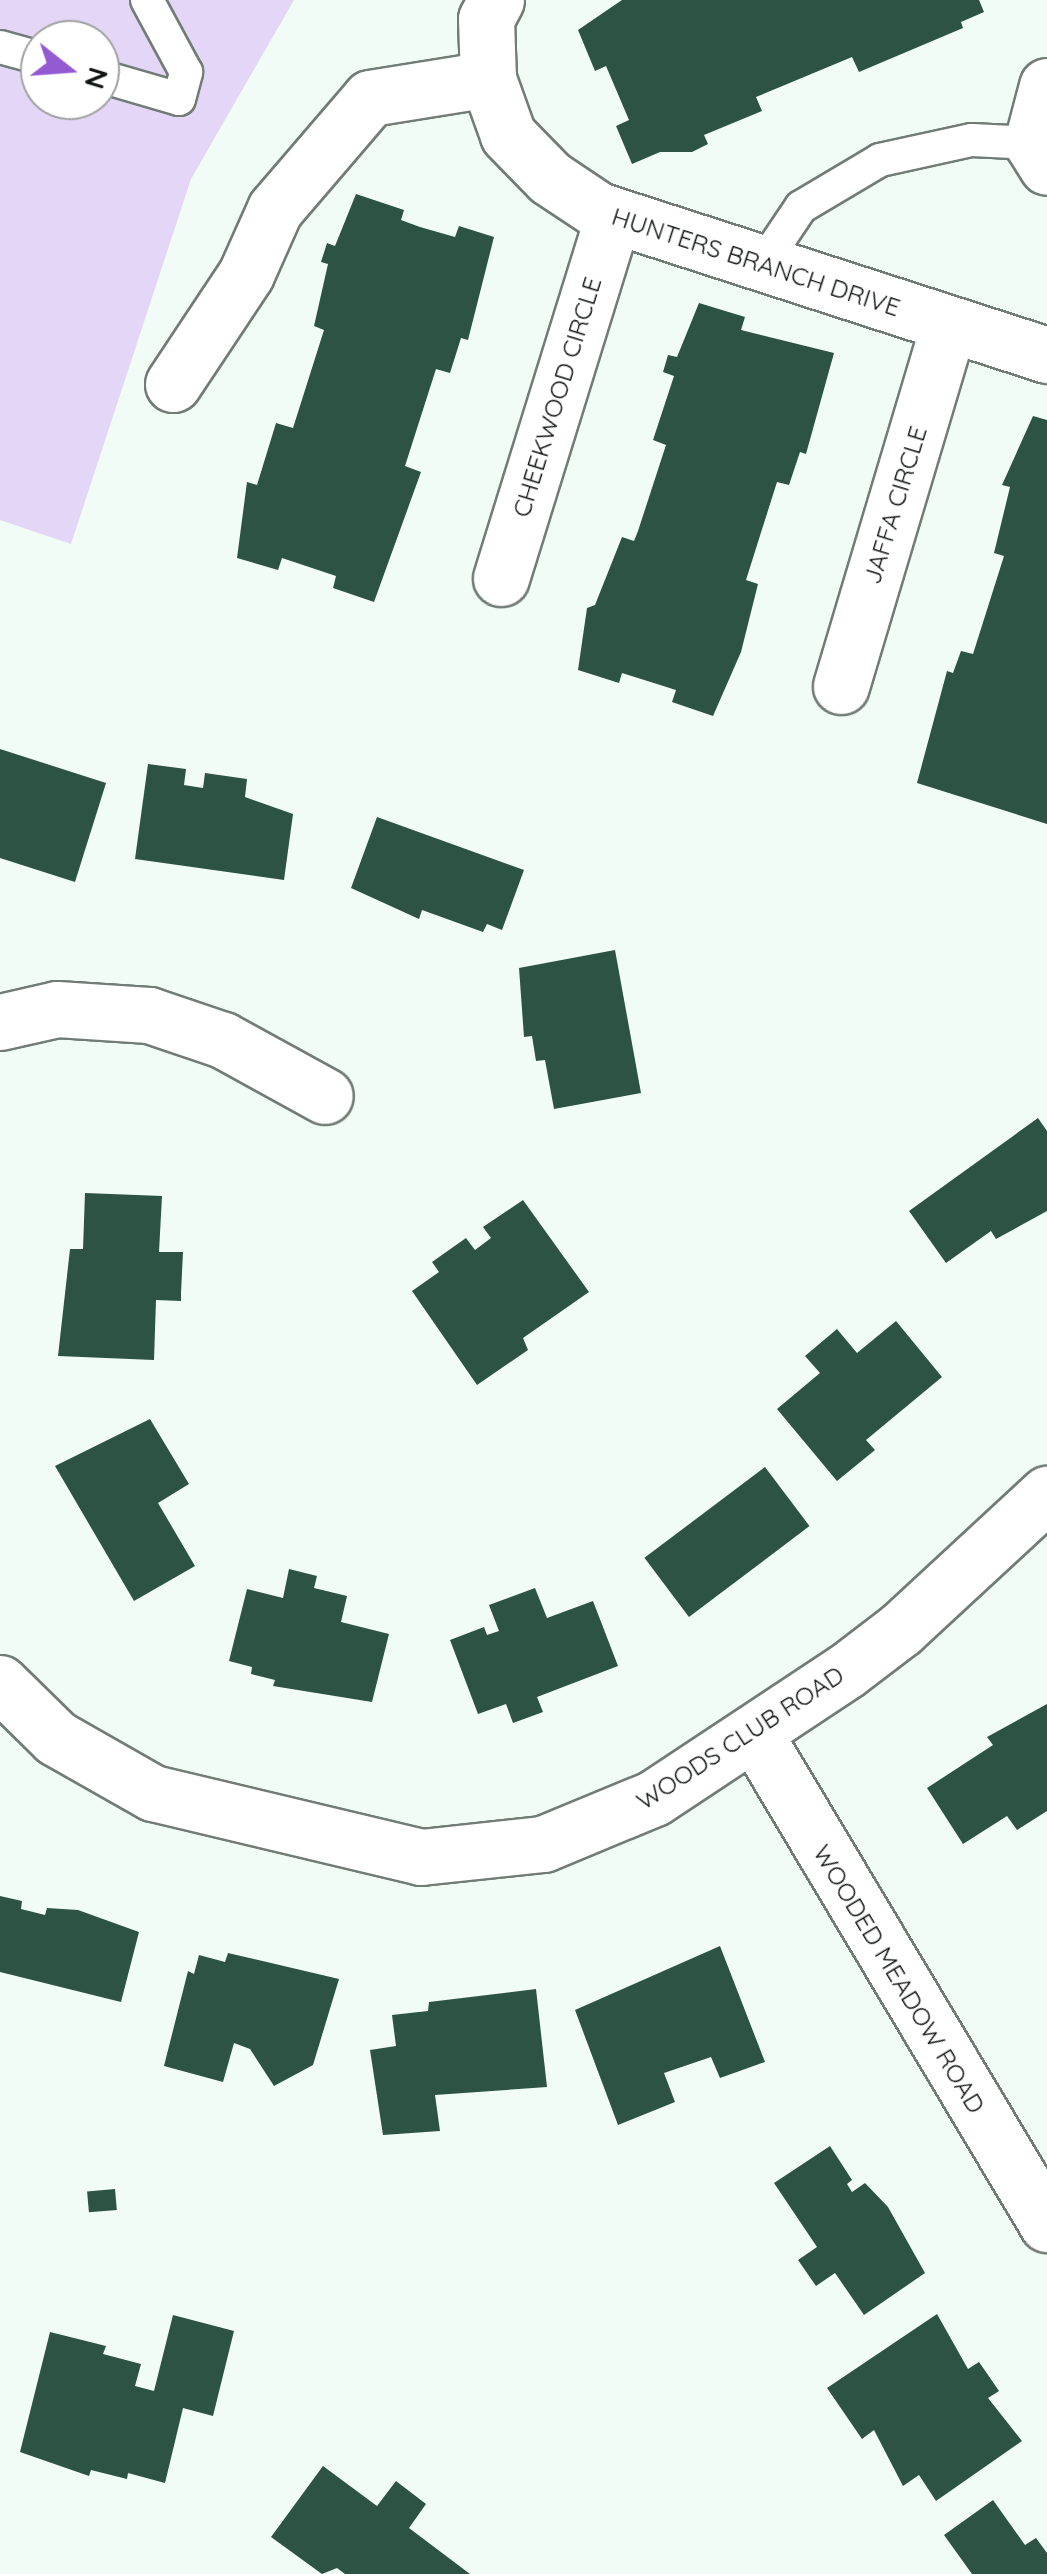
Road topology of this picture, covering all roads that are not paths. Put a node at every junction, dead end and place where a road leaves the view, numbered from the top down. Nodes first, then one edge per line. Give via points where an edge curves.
1 (146, 0) edge
2 (496, 0) edge
3 (488, 79) junction
4 (120, 82) edge
5 (1047, 86) edge
6 (1040, 155) edge
7 (613, 217) junction
8 (762, 264) junction
9 (949, 324) junction
10 (1047, 355) edge
11 (173, 384) dead end
12 (500, 578) dead end
13 (841, 686) dead end
14 (0, 1022) edge
15 (326, 1096) dead end
16 (1047, 1494) edge
17 (0, 1684) edge
18 (754, 1733) junction
19 (1047, 2224) edge

1 - 4 lane via 186,72 179,100
2 - 3 street, HUNTERS BRANCH DRIVE via 486,18
3 - 7 street, HUNTERS BRANCH DRIVE via 508,135 550,178
3 - 11 street via 370,98 276,209 246,274
5 - 6 street
6 - 8 lane via 972,140 880,160 801,208
7 - 8 street, HUNTERS BRANCH DRIVE
7 - 12 street, CHEEKWOOD CIRCLE
8 - 9 street, HUNTERS BRANCH DRIVE
9 - 10 street, HUNTERS BRANCH DRIVE
9 - 13 street, JAFFA CIRCLE
14 - 15 street via 56,1009 148,1016 223,1040
16 - 18 street, WOODS CLUB ROAD via 901,1630
17 - 18 street, WOODS CLUB ROAD via 56,1738 153,1792 421,1857 542,1844 604,1822
18 - 19 street, WOODED MEADOW ROAD

